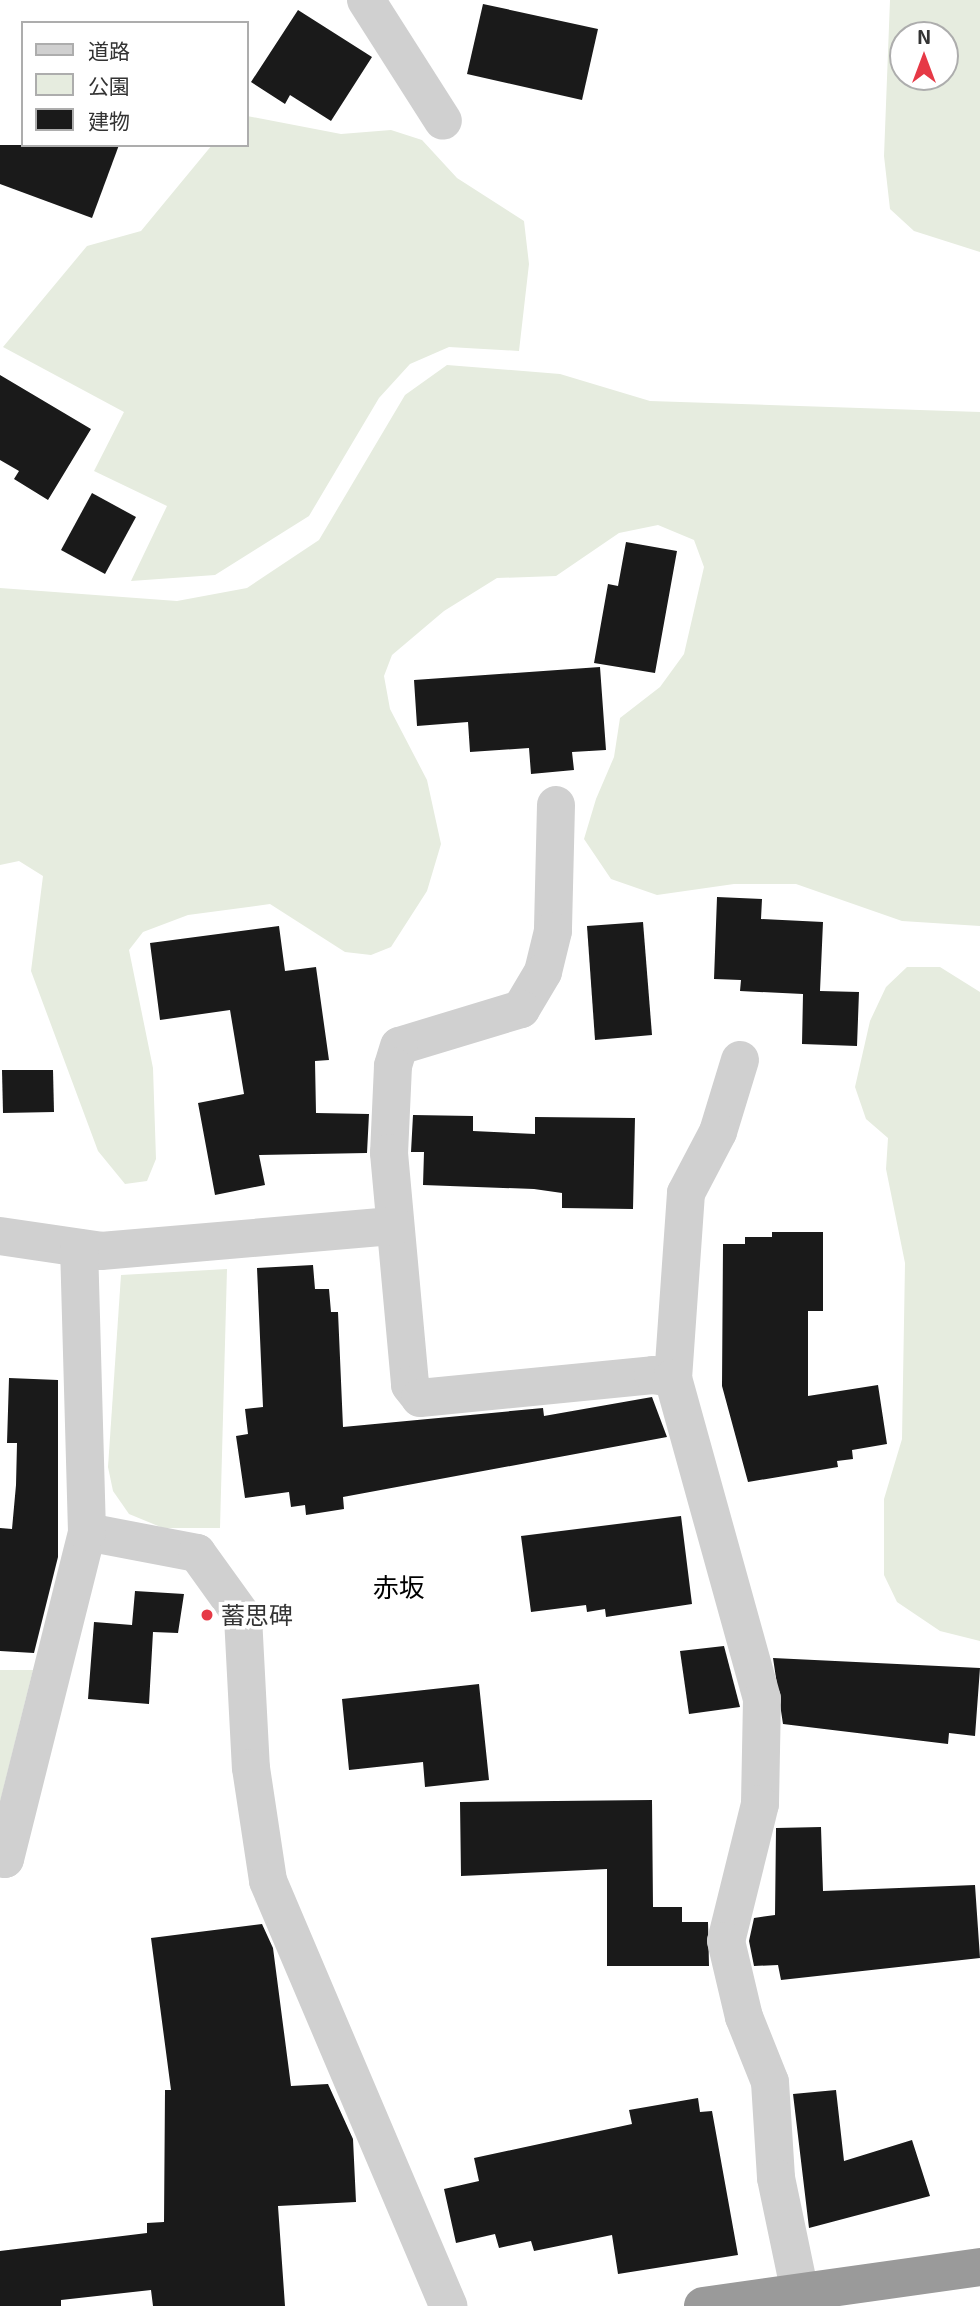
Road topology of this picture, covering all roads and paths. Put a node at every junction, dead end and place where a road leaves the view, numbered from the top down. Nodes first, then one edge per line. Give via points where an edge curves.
1 (366, 0) edge
2 (443, 121) dead end
3 (556, 805) dead end
4 (740, 1060) dead end
5 (395, 1226) junction
6 (0, 1236) edge
7 (79, 1248) junction
8 (673, 1378) junction
9 (87, 1532) junction
10 (0, 1858) edge
11 (980, 2267) edge
12 (800, 2292) junction
13 (448, 2306) edge
14 (703, 2306) edge

1 - 2 street
3 - 5 street via 553,931 543,972 521,1009 399,1045 388,1153
4 - 8 street via 718,1132 686,1193
5 - 7 street via 101,1251
5 - 8 street via 410,1385 420,1398 653,1375
6 - 7 street
7 - 9 street
8 - 12 street via 762,1699 760,1804 726,1941 744,2017 770,2081 776,2178
9 - 10 street via 5,1858
9 - 13 street via 197,1553 243,1617 251,1769 268,1881
11 - 12 highway
12 - 14 highway

